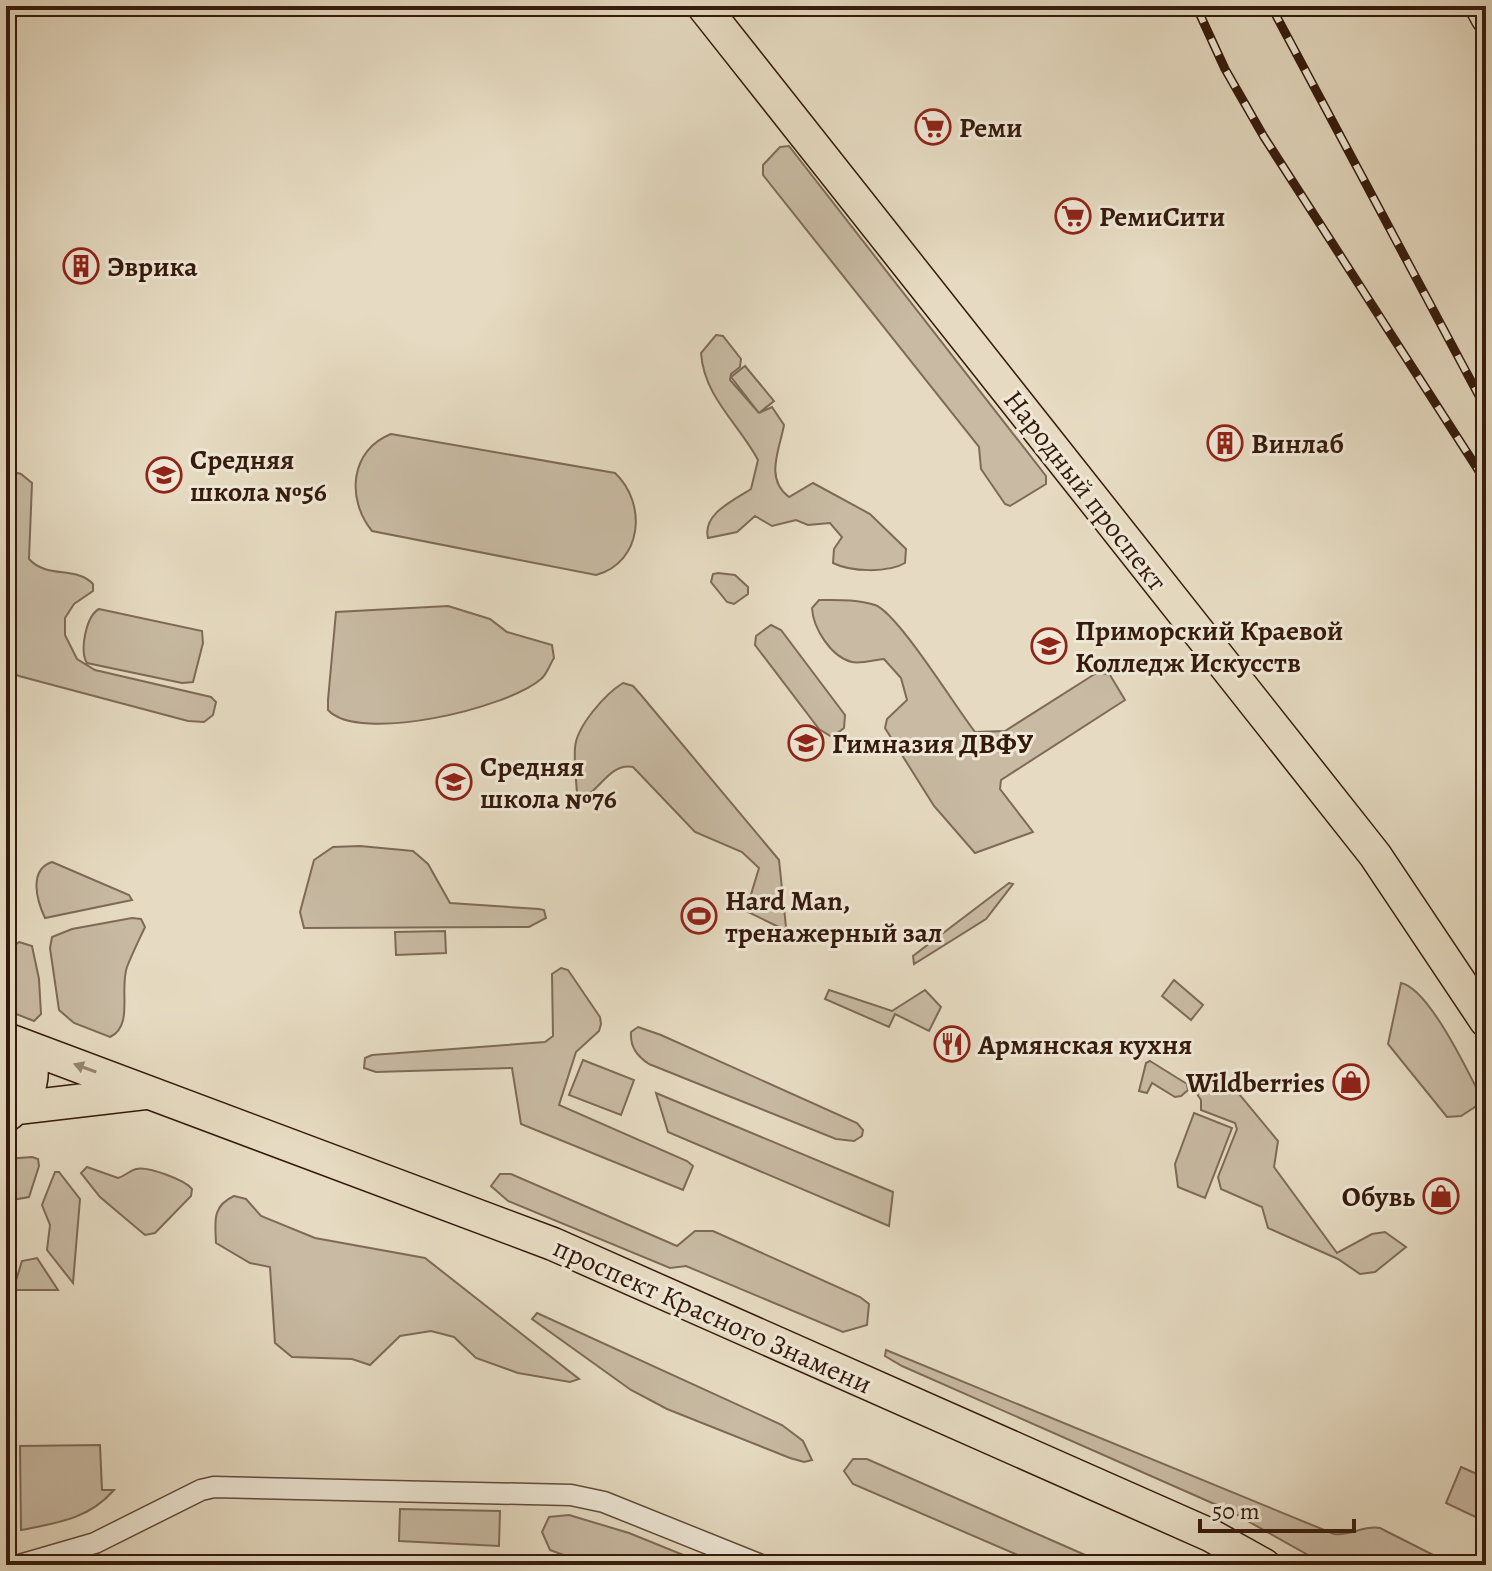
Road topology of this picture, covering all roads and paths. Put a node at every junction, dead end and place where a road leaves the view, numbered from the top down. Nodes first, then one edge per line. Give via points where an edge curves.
1 (703, 6) edge
2 (1479, 6) edge
3 (1486, 19) edge
4 (1486, 1021) edge
5 (12, 1042) edge
6 (152, 1092) junction
7 (12, 1112) edge
8 (19, 1565) edge
9 (761, 1565) edge
10 (1264, 1565) edge

1 - 4 main road, Народный проспект via 1375,855
2 - 3 main road
6 -> 5 main road, проспект Красного Знамени
5 - 7 main road, проспект Красного Знамени via 28,1057 31,1076 26,1098
6 - 7 main road, проспект Красного Знамени
6 - 10 main road, проспект Красного Знамени via 553,1244 1210,1535
8 - 9 street via 95,1543 214,1487 571,1495 604,1502

